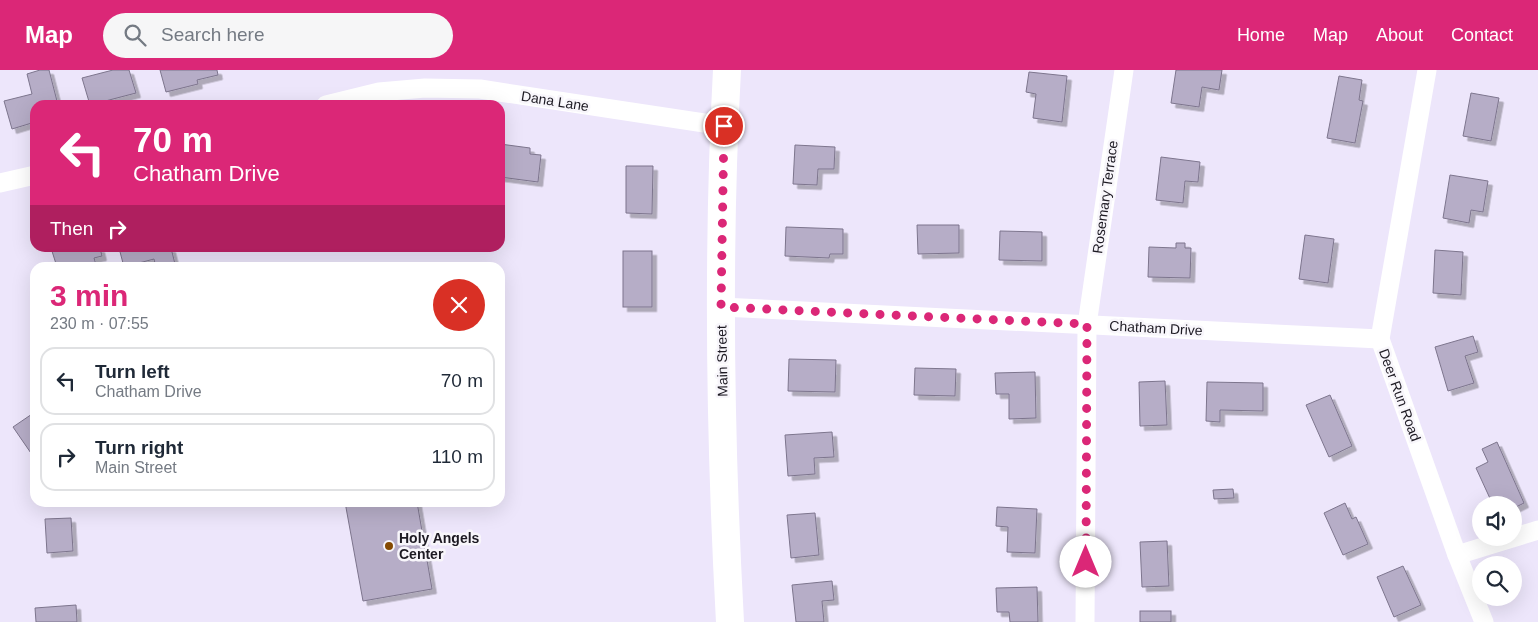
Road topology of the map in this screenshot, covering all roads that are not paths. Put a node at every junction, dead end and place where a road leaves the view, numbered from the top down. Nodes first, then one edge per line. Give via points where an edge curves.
1 (727, 70) edge
2 (1124, 70) edge
3 (1427, 70) edge
4 (346, 100) edge
5 (724, 126) junction
6 (30, 176) edge
7 (0, 183) edge
8 (721, 307) junction
9 (1087, 324) junction
10 (1380, 339) junction
11 (1538, 530) edge
12 (1457, 555) junction
13 (730, 622) edge
14 (1085, 622) edge
15 (1484, 622) edge

1 - 5 main road, Main Street
2 - 9 street, Rosemary Terrace
3 - 10 street, Deer Run Road
4 - 5 street, Dana Lane via 415,88 480,89
5 - 8 main road, Main Street
6 - 7 street
8 - 9 street, Chatham Drive
8 - 13 main road, Main Street
9 - 10 street, Chatham Drive
9 - 14 street, Rosemary Terrace
10 - 12 street, Deer Run Road
11 - 12 street
12 - 15 street, Deer Run Road

